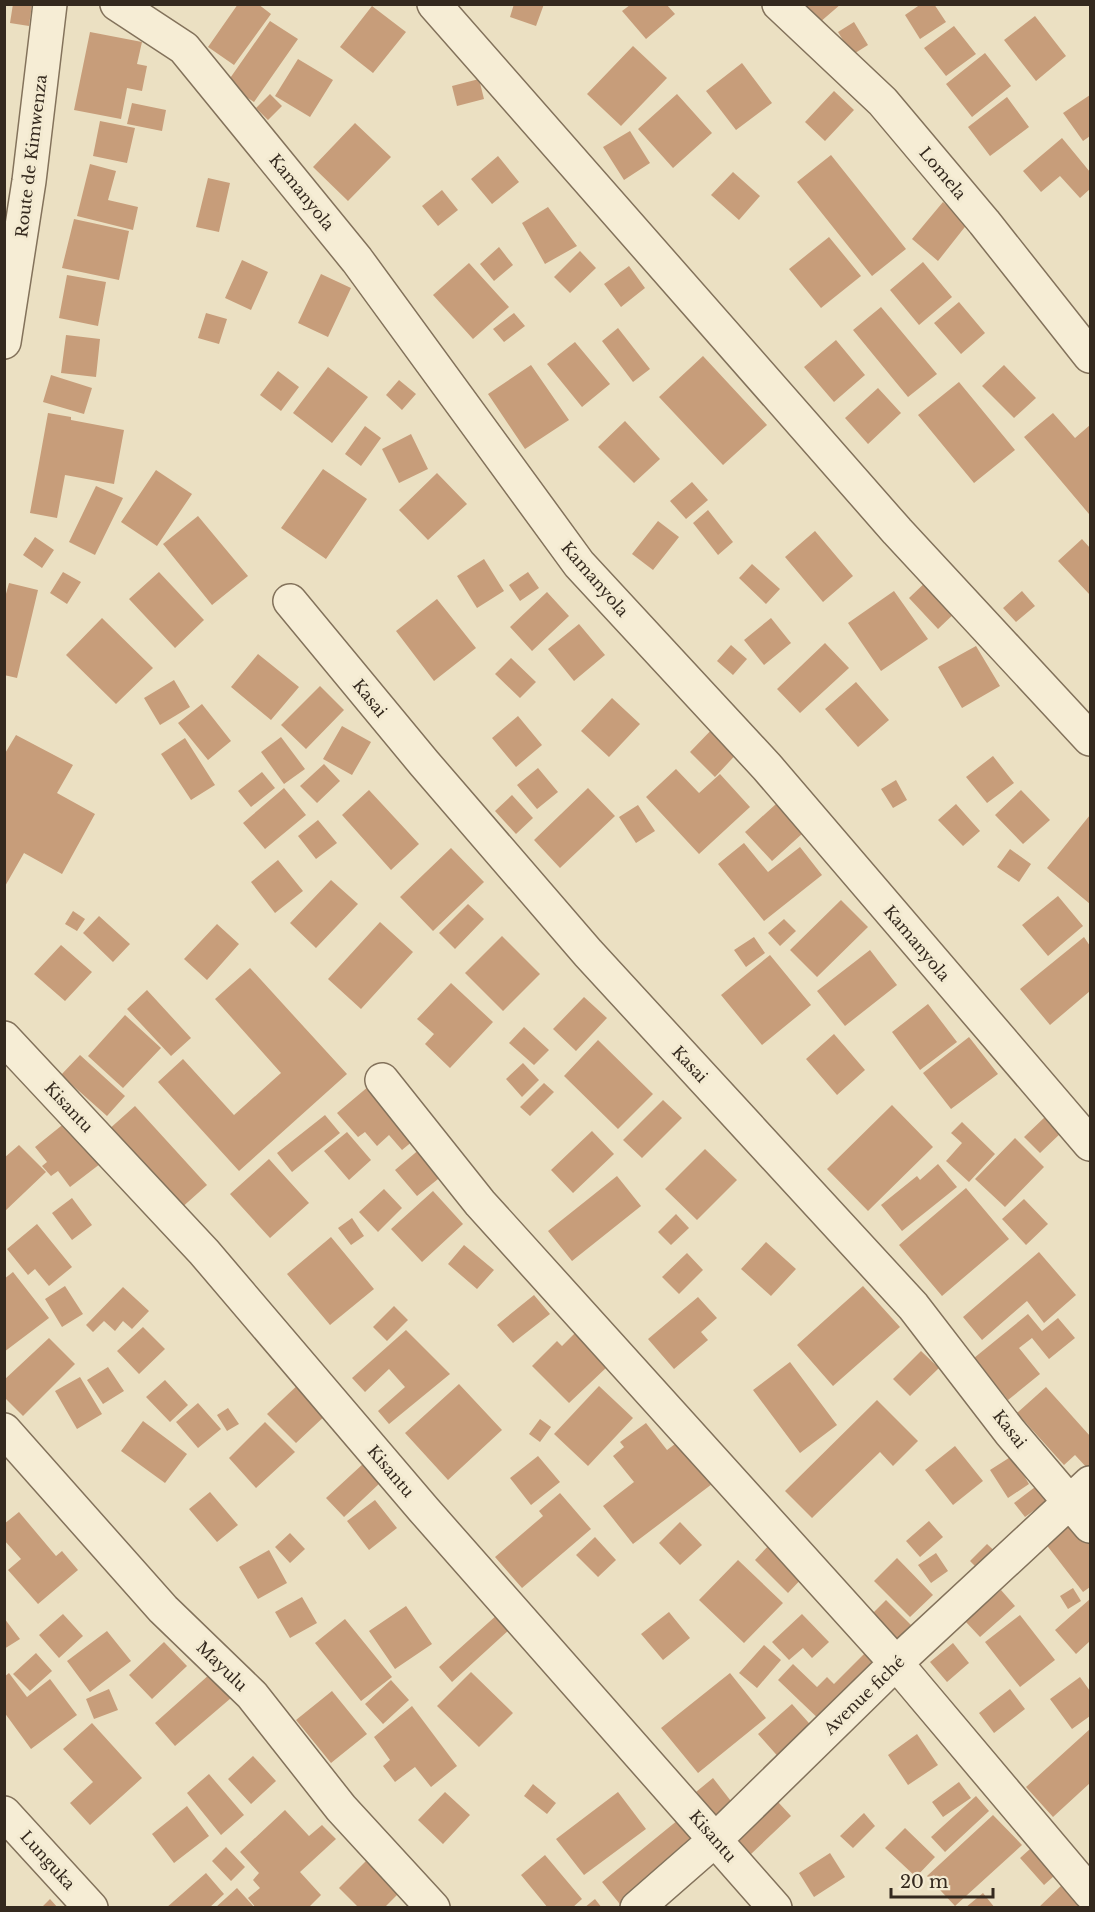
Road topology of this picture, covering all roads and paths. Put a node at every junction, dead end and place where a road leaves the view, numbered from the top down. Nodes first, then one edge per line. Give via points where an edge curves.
1 (50, 4) edge
2 (117, 4) edge
3 (434, 4) edge
4 (779, 4) edge
5 (4, 342) edge
6 (1090, 356) edge
7 (290, 601) dead end
8 (1090, 739) edge
9 (4, 1038) edge
10 (382, 1080) dead end
11 (1090, 1144) edge
12 (4, 1430) edge
13 (1084, 1504) edge
14 (896, 1663) junction
15 (4, 1813) edge
16 (716, 1839) junction
17 (1090, 1893) edge
18 (91, 1908) edge
19 (434, 1908) edge
20 (637, 1908) edge
21 (775, 1908) edge

1 - 5 street, Route de Kimwenza via 29,181
2 - 11 street, Kamanyola via 184,48 357,260 579,564 767,767
3 - 8 street via 897,531
4 - 6 street, Lomela via 883,102
7 - 13 street, Kasai via 588,953 913,1306 1010,1432
9 - 16 street, Kisantu via 204,1252 424,1510
10 - 14 street via 480,1203
12 - 19 street, Mayulu via 163,1610 252,1695 341,1808
13 - 14 street, Avenue fiché
14 - 16 street, Avenue fiché
14 - 17 street
15 - 18 street, Lunguka
16 - 20 street, Avenue fiché
16 - 21 street, Kisantu

